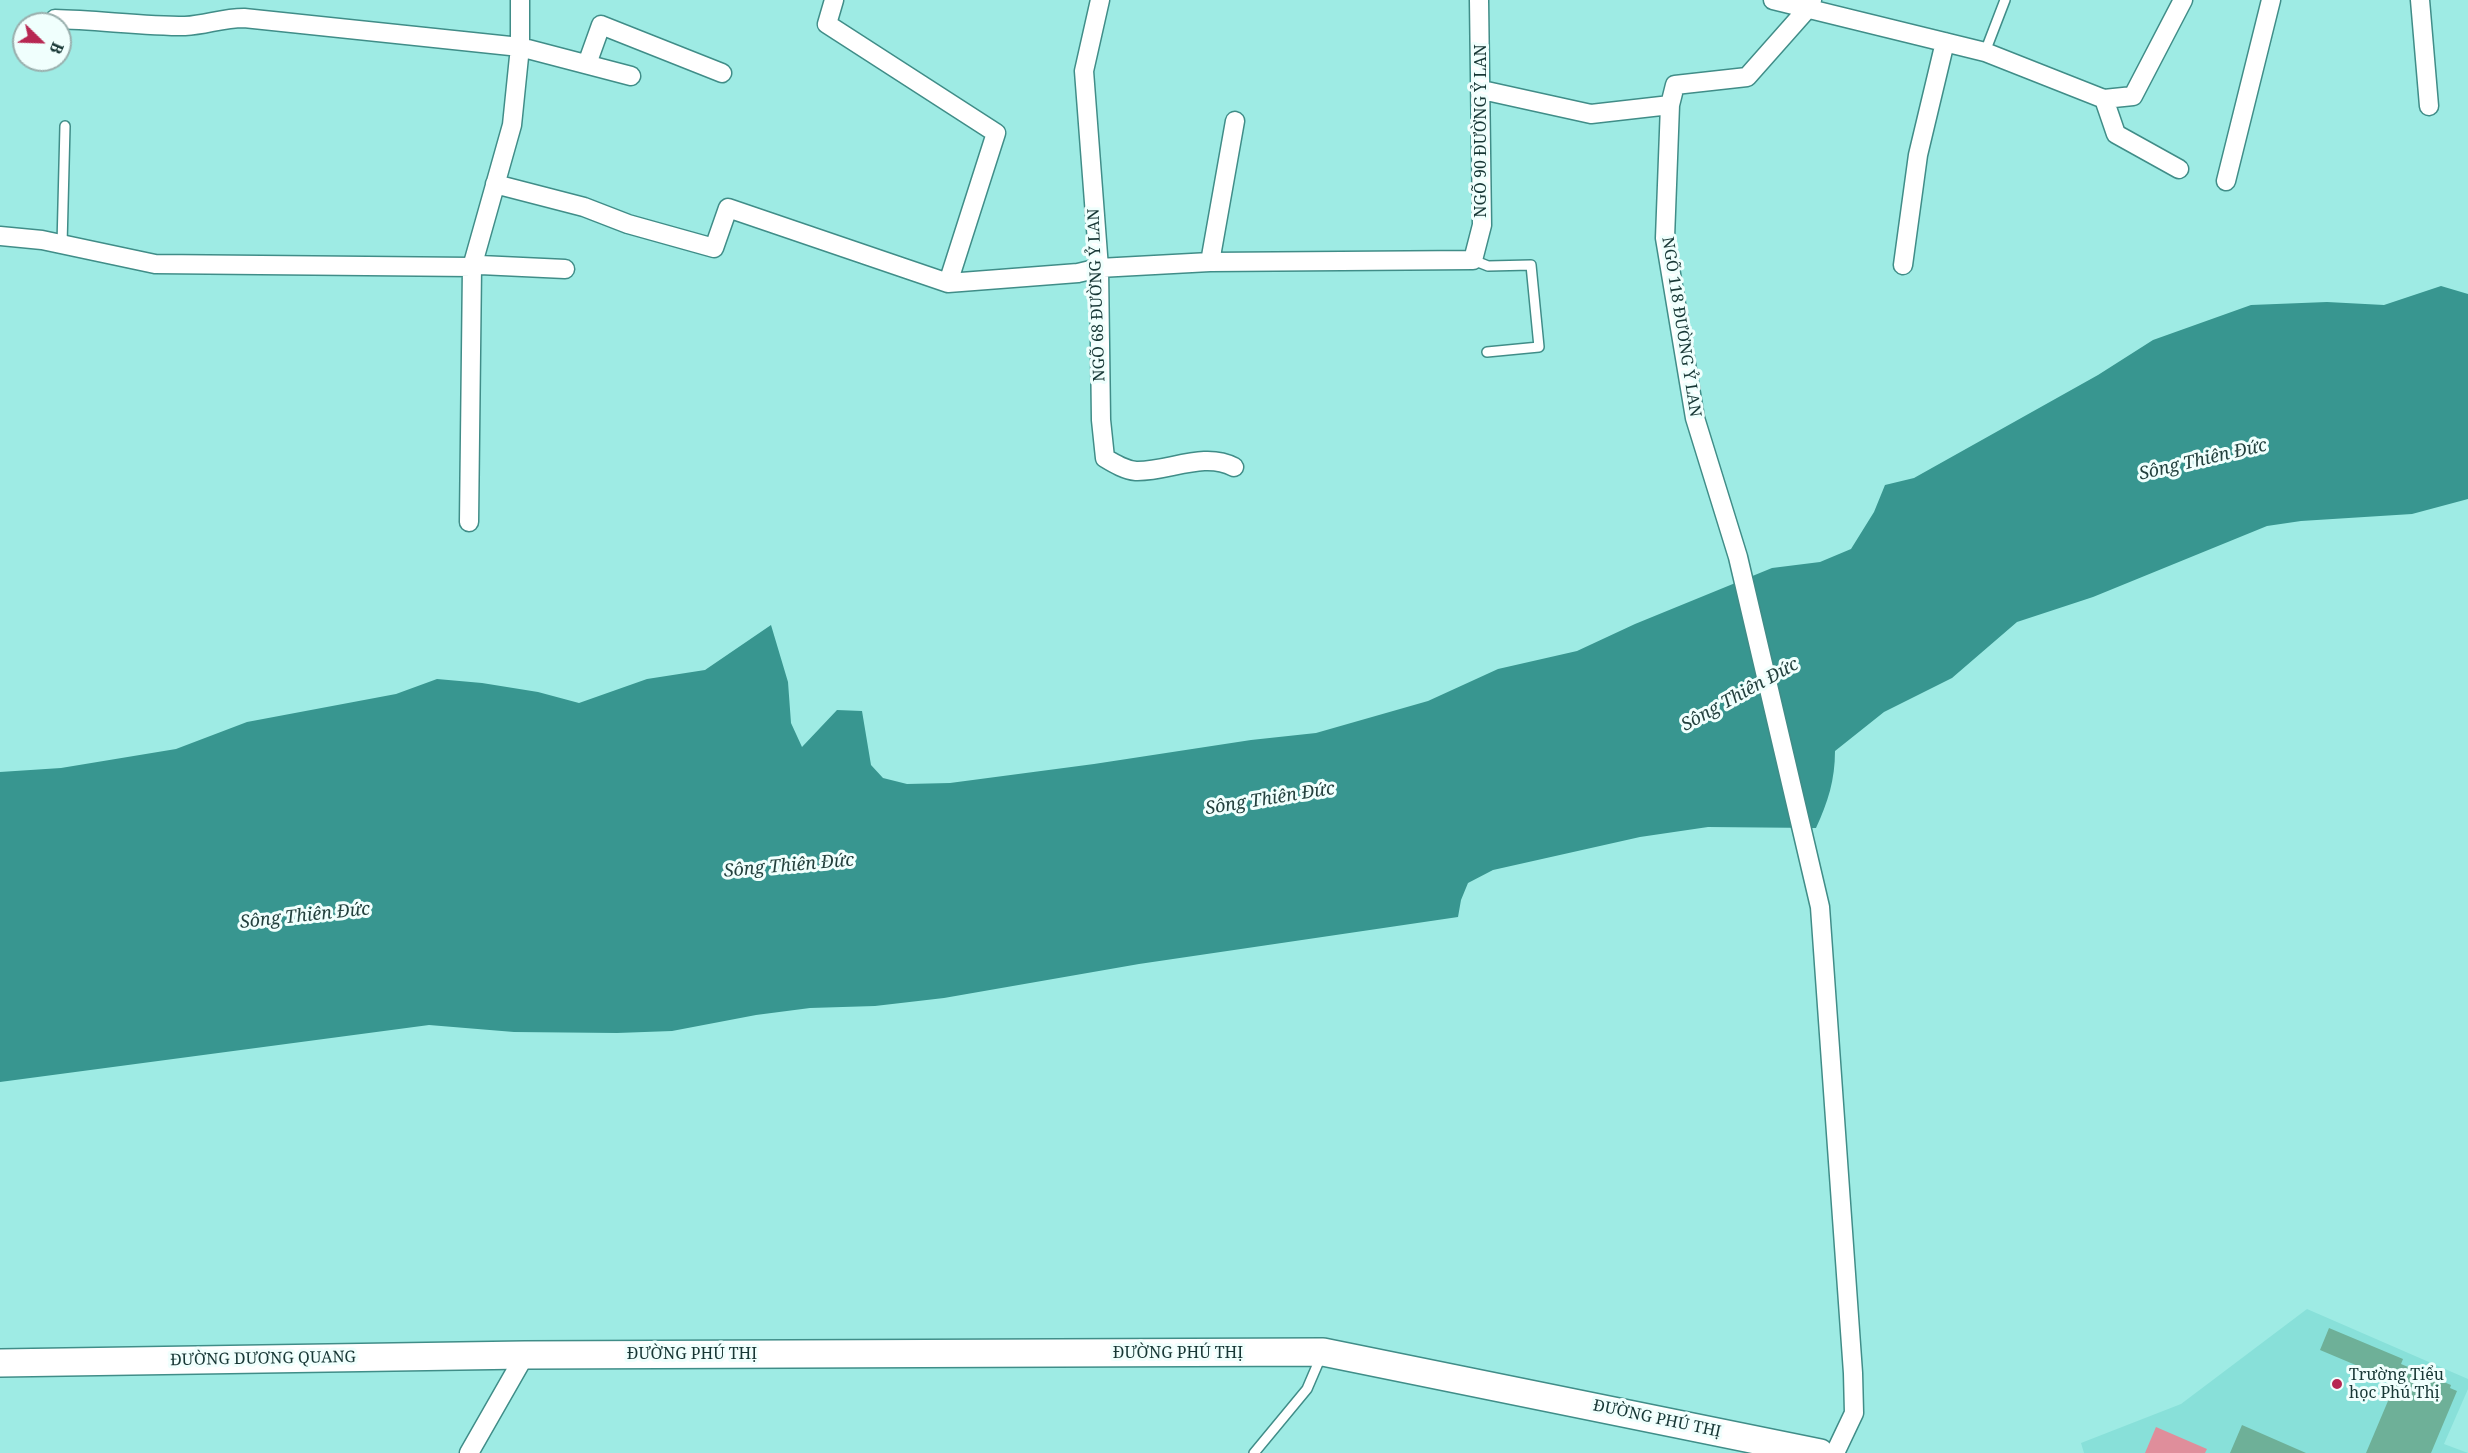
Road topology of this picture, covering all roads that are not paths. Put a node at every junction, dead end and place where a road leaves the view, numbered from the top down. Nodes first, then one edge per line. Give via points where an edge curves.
1 (520, 0) edge
2 (834, 0) edge
3 (1100, 0) edge
4 (1479, 0) edge
5 (1773, 0) edge
6 (2006, 0) edge
7 (2183, 0) edge
8 (2271, 0) edge
9 (2420, 0) edge
10 (1811, 4) edge
11 (72, 20) edge
12 (1945, 42) junction
13 (520, 47) junction
14 (1985, 52) junction
15 (587, 64) junction
16 (722, 73) dead end
17 (631, 76) dead end
18 (1482, 90) junction
19 (2104, 99) junction
20 (1670, 105) junction
21 (2429, 106) dead end
22 (1235, 121) dead end
23 (65, 126) dead end
24 (2179, 169) dead end
25 (2226, 182) dead end
26 (495, 184) junction
27 (0, 236) edge
28 (62, 245) junction
29 (1473, 260) junction
30 (1210, 262) junction
31 (1903, 265) dead end
32 (472, 267) junction
33 (1099, 268) junction
34 (565, 269) dead end
35 (948, 283) junction
36 (1487, 352) dead end
37 (1234, 467) dead end
38 (469, 522) dead end
39 (1323, 1352) junction
40 (525, 1355) junction
41 (0, 1363) edge
42 (470, 1453) edge
43 (1254, 1453) edge
44 (1820, 1453) edge
45 (1835, 1453) edge

1 - 13 street
2 - 35 street via 827,24 996,133
3 - 33 street, NGÕ 68 ĐƯỜNG Ỷ LAN via 1084,71
4 - 18 street, NGÕ 90 ĐƯỜNG Ỷ LAN
5 - 10 street
6 - 14 lane
7 - 19 street via 2133,96
8 - 25 street
9 - 21 street
10 - 12 street
10 - 20 street via 1747,78 1675,85
11 - 13 street via 171,26 244,18
12 - 14 street
12 - 31 street via 1918,155
13 - 15 street
13 - 26 street via 512,125
14 - 19 street
15 - 16 street via 601,25
15 - 17 street
18 - 20 street via 1591,114
18 - 29 street, NGÕ 90 ĐƯỜNG Ỷ LAN via 1482,225
19 - 24 street via 2116,134
20 - 45 street, NGÕ 118 ĐƯỜNG Ỷ LAN via 1665,238 1695,418 1738,557 1820,907 1853,1372 1854,1413
22 - 30 street
23 - 28 lane
26 - 32 street
26 - 35 street via 714,248 728,208
27 - 28 street
28 - 32 street via 155,264
29 - 30 street
29 - 36 lane via 1488,266 1531,265 1534,277 1539,347
30 - 33 street
32 - 34 street
32 - 38 street
33 - 35 street
33 - 37 street, NGÕ 68 ĐƯỜNG Ỷ LAN via 1105,458 1136,471 1223,461
39 - 40 street, ĐƯỜNG PHÚ THỊ
39 - 43 lane via 1307,1389
39 - 44 street, ĐƯỜNG PHÚ THỊ
40 - 41 street, ĐƯỜNG DƯƠNG QUANG
40 - 42 street

